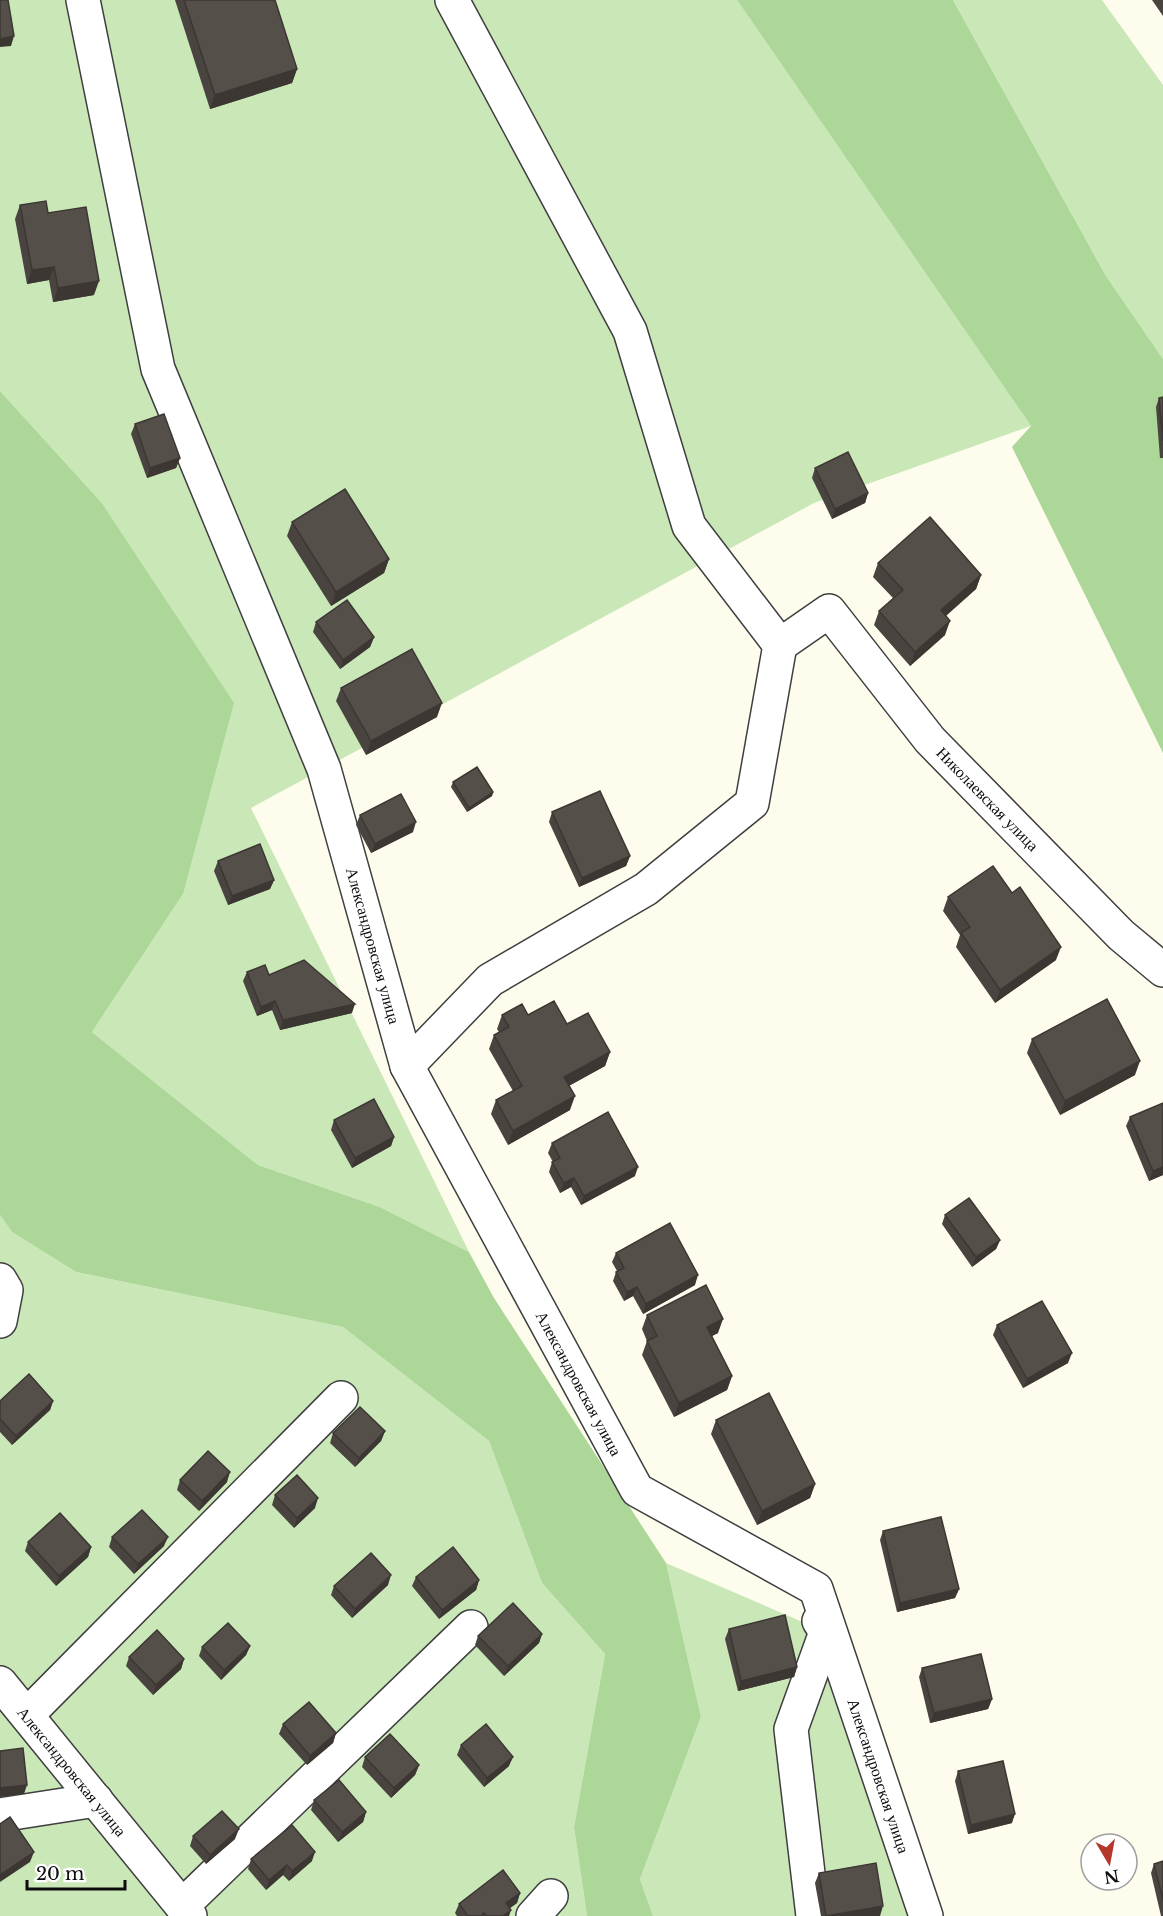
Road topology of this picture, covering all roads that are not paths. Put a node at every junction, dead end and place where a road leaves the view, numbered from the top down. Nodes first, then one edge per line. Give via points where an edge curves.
1 (84, 0) edge
2 (452, 0) edge
3 (780, 645) junction
4 (1163, 970) edge
5 (407, 1066) junction
6 (0, 1280) edge
7 (0, 1321) edge
8 (341, 1398) dead end
9 (794, 1577) junction
10 (471, 1627) dead end
11 (0, 1683) edge
12 (27, 1715) junction
13 (96, 1800) junction
14 (0, 1815) edge
15 (186, 1911) edge
16 (813, 1916) edge
17 (926, 1916) edge

1 - 5 street, Александровская улица via 158,369 324,769
2 - 3 street via 630,331 690,526
3 - 4 street, Николаевская улица via 829,611 930,741 1121,935
3 - 5 street via 752,803 646,889 490,980
5 - 9 street, Александровская улица via 637,1490
6 - 7 street via 6,1290
8 - 12 street
9 - 16 street via 826,1632 791,1729
9 - 17 street, Александровская улица via 816,1589
10 - 15 street
11 - 12 street, Александровская улица
12 - 13 street, Александровская улица
13 - 14 street
13 - 15 street, Александровская улица

